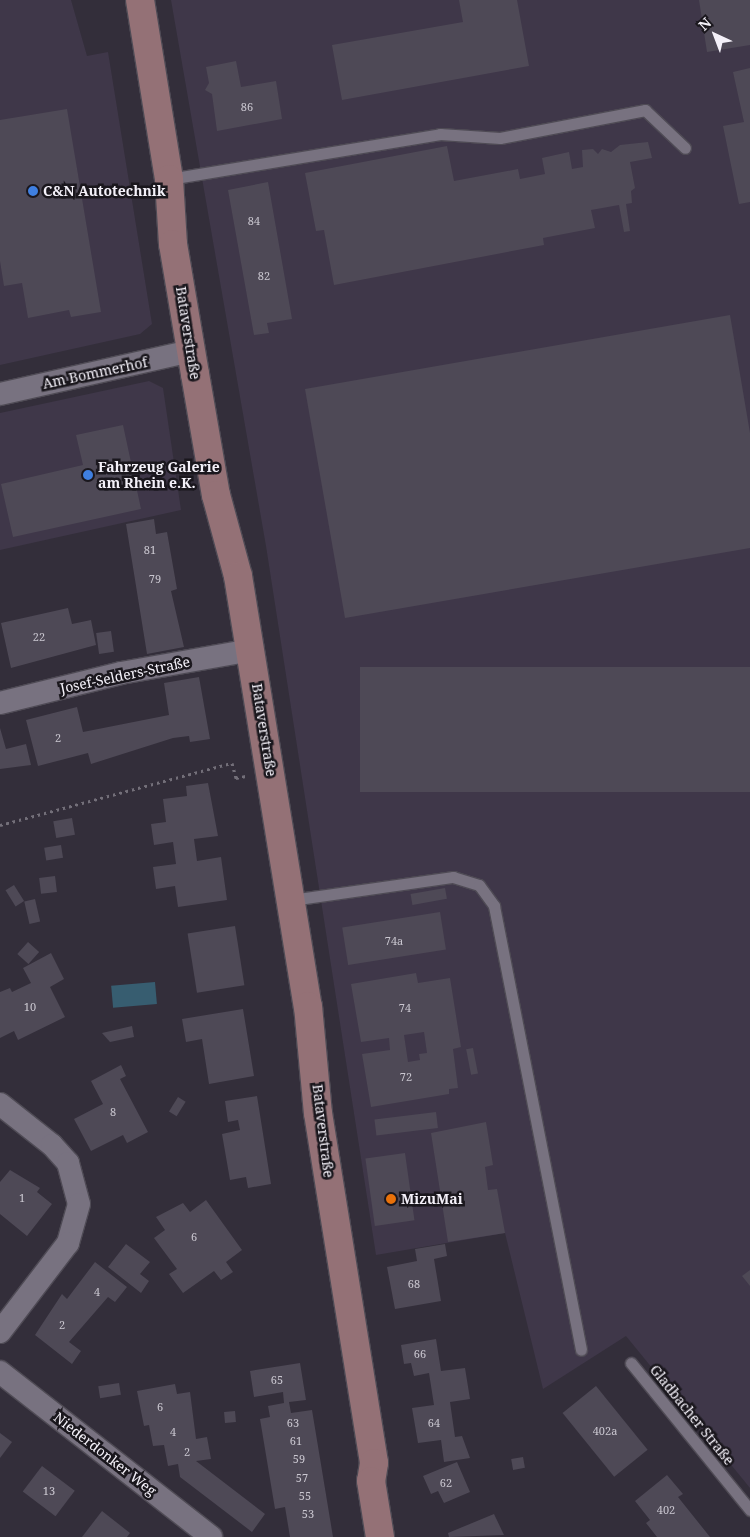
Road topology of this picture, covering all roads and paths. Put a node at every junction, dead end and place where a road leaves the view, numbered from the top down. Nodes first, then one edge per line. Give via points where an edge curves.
1 (140, 0) edge
2 (685, 148) dead end
3 (169, 178) junction
4 (191, 352) junction
5 (0, 394) edge
6 (251, 650) junction
7 (0, 703) edge
8 (271, 772) junction
9 (0, 824) edge
10 (291, 900) junction
11 (0, 1104) edge
12 (0, 1332) edge
13 (581, 1350) dead end
14 (631, 1363) dead end
15 (0, 1372) edge
16 (374, 1463) junction
17 (750, 1510) edge
18 (211, 1537) edge
19 (380, 1537) edge
20 (399, 1537) edge

1 - 3 street, Bataverstraße
2 - 3 lane via 645,110 500,138 440,134
3 - 4 street, Bataverstraße via 173,244
4 - 5 street, Am Bommerhof
4 - 6 street, Bataverstraße via 216,495 238,576
6 - 7 street, Josef-Selders-Straße via 121,673
6 - 8 street, Bataverstraße
8 - 9 path via 236,778 232,763
8 - 10 street, Bataverstraße
10 - 13 lane via 453,877 479,885 494,906
10 - 16 street, Bataverstraße via 314,1047 318,1113
11 - 12 street via 52,1145 68,1163 79,1204 68,1244
14 - 17 lane, Gladbacher Straße
15 - 18 street, Niederdonker Weg
16 - 19 street, Bataverstraße via 371,1481
16 - 20 street, Bataverstraße via 383,1481

